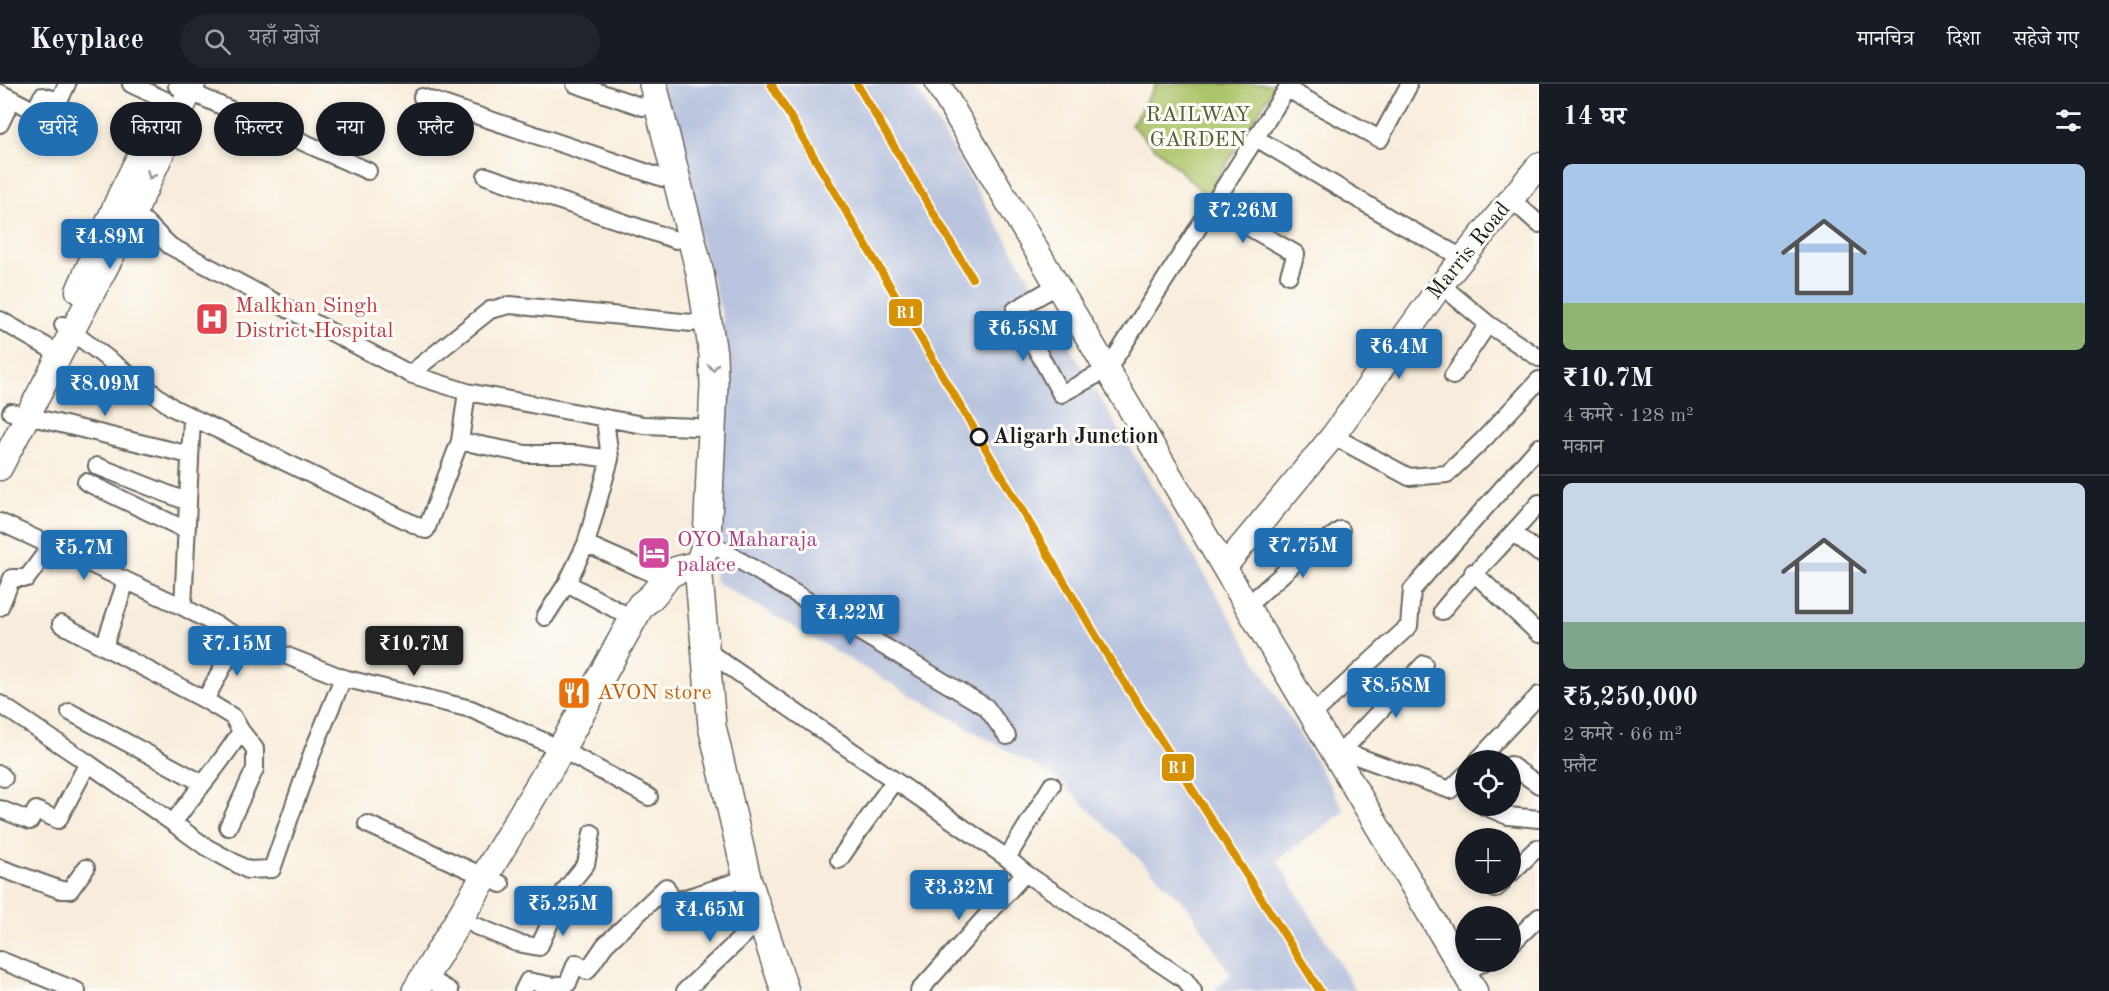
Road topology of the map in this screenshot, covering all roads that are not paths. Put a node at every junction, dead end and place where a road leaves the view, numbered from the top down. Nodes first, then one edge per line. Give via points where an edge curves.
1 (67, 84) edge
2 (131, 84) edge
3 (575, 84) edge
4 (939, 84) edge
5 (1288, 86) edge
6 (1408, 87) dead end
7 (181, 89) edge
8 (644, 92) edge
9 (6, 96) edge
10 (422, 97) dead end
11 (0, 124) edge
12 (1256, 138) junction
13 (1539, 165) edge
14 (369, 171) dead end
15 (486, 176) dead end
16 (663, 178) junction
17 (1511, 200) junction
18 (127, 204) junction
19 (1214, 207) junction
20 (1539, 224) edge
21 (676, 240) junction
22 (1463, 258) junction
23 (1289, 275) dead end
24 (1058, 285) junction
25 (1441, 285) junction
26 (0, 321) edge
27 (692, 323) junction
28 (1488, 324) junction
29 (68, 329) junction
30 (49, 348) junction
31 (1539, 358) edge
32 (1108, 369) junction
33 (410, 374) junction
34 (1453, 376) dead end
35 (1539, 380) edge
36 (467, 392) junction
37 (19, 414) junction
38 (192, 418) junction
39 (605, 418) junction
40 (696, 427) junction
41 (0, 435) edge
42 (1333, 436) junction
43 (460, 441) junction
44 (1539, 447) edge
45 (190, 455) junction
46 (610, 459) junction
47 (97, 466) dead end
48 (0, 468) edge
49 (86, 482) dead end
50 (188, 502) junction
51 (1539, 503) edge
52 (0, 522) edge
53 (186, 530) junction
54 (1341, 530) dead end
55 (1514, 533) junction
56 (586, 544) junction
57 (50, 547) junction
58 (1539, 553) edge
59 (701, 555) junction
60 (1225, 566) junction
61 (1473, 572) junction
62 (126, 581) junction
63 (567, 583) junction
64 (658, 587) junction
65 (1248, 605) junction
66 (0, 607) edge
67 (183, 608) junction
68 (1442, 611) dead end
69 (545, 617) dead end
70 (635, 620) junction
71 (61, 624) dead end
72 (1539, 634) edge
73 (239, 638) junction
74 (104, 647) junction
75 (704, 649) junction
76 (617, 664) junction
77 (1424, 664) dead end
78 (343, 678) junction
79 (1539, 695) edge
80 (205, 700) junction
81 (0, 704) edge
82 (70, 712) dead end
83 (1311, 716) junction
84 (241, 731) junction
85 (1007, 736) dead end
86 (1336, 748) junction
87 (1488, 750) edge
88 (567, 752) junction
89 (88, 764) junction
90 (1521, 773) edge
91 (894, 781) junction
92 (202, 783) junction
93 (1052, 785) dead end
94 (1539, 785) edge
95 (1455, 792) edge
96 (649, 797) dead end
97 (0, 809) edge
98 (1508, 816) edge
99 (1539, 819) edge
100 (173, 823) junction
101 (367, 824) dead end
102 (228, 827) dead end
103 (592, 833) dead end
104 (1539, 850) edge
105 (1007, 858) junction
106 (839, 860) dead end
107 (1521, 863) edge
108 (0, 868) edge
109 (86, 868) dead end
110 (1025, 873) junction
111 (747, 878) junction
112 (493, 880) junction
113 (1539, 917) edge
114 (760, 920) junction
115 (476, 926) junction
116 (1521, 934) edge
117 (0, 960) edge
118 (1474, 975) edge
119 (435, 989) edge
120 (77, 991) edge
121 (523, 991) edge
122 (685, 991) edge
123 (785, 991) edge
124 (919, 991) edge
125 (1193, 991) edge

1 - 9 street via 59,101 42,96 34,111
2 - 7 street
3 - 8 street
4 - 24 street
5 - 6 street via 1380,139
5 - 12 street
7 - 14 street
7 - 18 street
8 - 16 main road
8 -> 59 main road via 679,180 709,319 714,385
9 - 11 street
10 - 16 street
12 - 19 street
12 - 22 street
13 - 17 street, Marris Road
15 - 21 street
16 - 21 main road
17 - 20 street
17 - 22 street, Marris Road
18 - 29 street
18 - 33 street via 170,246
19 - 23 street via 1296,254
19 - 32 street
21 - 27 main road
22 - 25 street, Marris Road
24 - 32 street
24 - 32 street via 1015,310 1060,394
25 - 28 street
25 - 42 street, Marris Road
26 - 30 street
27 - 33 street via 510,305 490,310
27 - 40 main road
28 - 31 street
28 - 34 street
29 - 30 street
29 - 37 street
29 - 38 street
30 - 37 street
32 - 60 street
33 - 36 street
35 - 42 street via 1447,474 1409,477
36 - 39 street
36 - 43 street
37 - 41 street
37 - 45 street
37 - 48 street
38 - 43 street via 426,530
38 - 45 street
39 - 40 street via 644,425
39 - 46 street
40 - 59 main road via 688,545
42 - 60 street, Marris Road
43 - 46 street via 526,454
44 - 83 street via 1412,590 1409,626
45 - 50 street
46 - 56 street
47 - 50 street
49 - 53 street
50 - 53 street
51 - 55 street
52 - 57 street
53 - 67 street
54 - 65 street via 1296,562
55 - 58 street
55 - 61 street
56 - 63 street
56 - 64 street
57 - 62 street
57 - 66 street via 27,578 12,578
59 - 64 main road via 677,568
59 - 75 main road
59 - 85 street via 986,707
60 - 65 street
61 - 68 street
61 - 72 street
62 - 67 street
62 - 74 street
63 - 69 street
63 - 70 street
64 - 70 main road via 641,605
64 - 76 main road via 655,611
65 - 83 street
67 - 73 street
70 - 76 main road
71 - 74 street
73 - 78 street
73 - 80 street
74 - 80 street
75 - 91 street
75 - 111 main road via 719,766
76 - 88 main road
77 - 86 street
78 - 88 street via 471,709
78 - 100 street via 272,869 248,870
79 - 87 street
80 - 84 street via 233,717
81 - 89 street
82 - 92 street
83 - 86 street
84 - 92 street
84 - 102 street via 255,749 255,769
86 - 95 street
86 - 118 street
88 - 96 street
88 - 112 main road
89 - 97 street via 58,820 36,810 30,821
89 - 100 street
90 - 94 street
91 - 105 street
91 - 106 street
92 - 100 street
93 - 105 street
98 - 99 street
101 - 112 street
103 - 115 street via 586,864 565,890 539,947 517,943
104 - 107 street
105 - 110 street
108 - 109 street via 61,890 70,890
110 - 124 street
110 - 125 street via 1185,980
111 - 114 main road
111 - 121 street via 673,902 666,887 605,945 587,971 576,963 568,983 554,986 528,981
112 - 115 main road
112 - 119 main road
113 - 116 street
114 - 122 street
114 - 123 main road
115 - 119 main road
117 - 120 street

